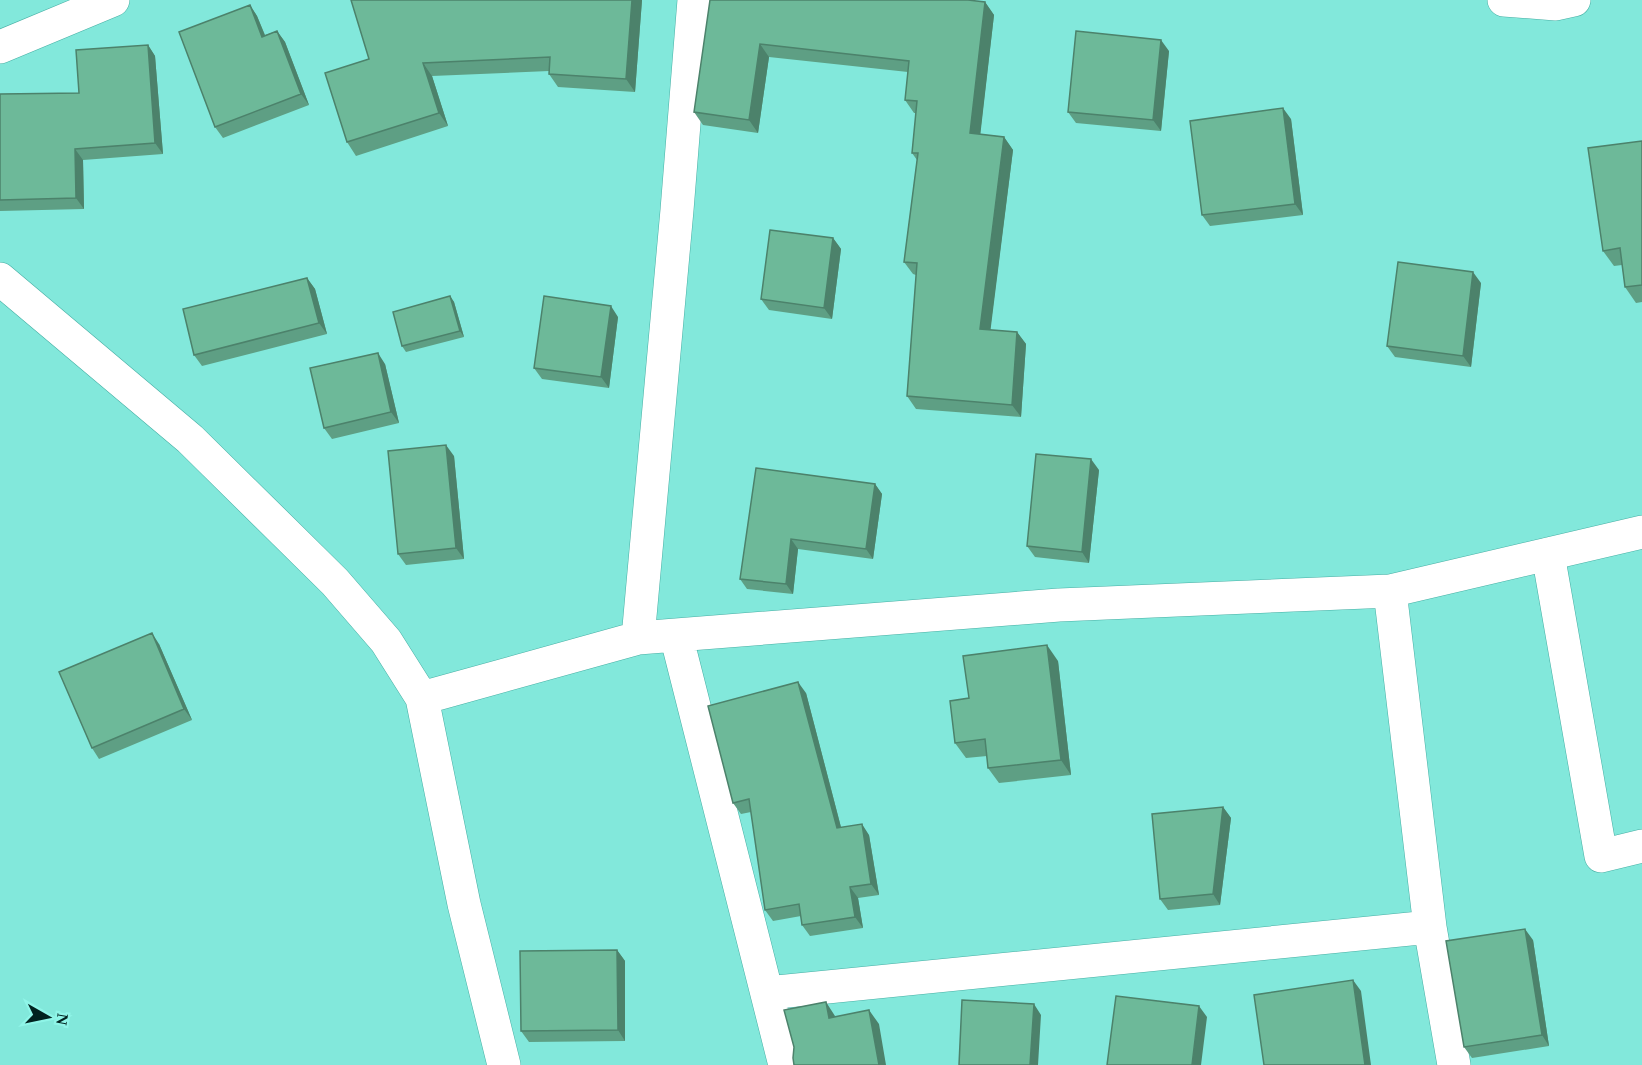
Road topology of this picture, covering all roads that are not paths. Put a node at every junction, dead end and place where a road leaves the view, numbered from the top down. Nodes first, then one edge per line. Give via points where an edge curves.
1 (112, 0) edge
2 (694, 0) edge
3 (1504, 0) edge
4 (1562, 1) edge
5 (0, 47) edge
6 (0, 279) edge
7 (1642, 532) edge
8 (1548, 554) junction
9 (1390, 591) junction
10 (676, 635) junction
11 (638, 638) junction
12 (422, 698) junction
13 (1642, 846) edge
14 (1430, 927) junction
15 (767, 993) junction
16 (504, 1065) edge
17 (784, 1065) edge
18 (1454, 1065) edge

1 - 5 street
2 - 11 street
3 - 4 street
6 - 12 street via 190,439 335,582 386,641
7 - 8 street
8 - 9 street
8 - 13 street via 1601,856
9 - 10 street via 1059,605
9 - 14 street
10 - 11 street
10 - 15 street
11 - 12 street
12 - 16 street via 464,904
14 - 15 street
14 - 18 street
15 - 17 street

